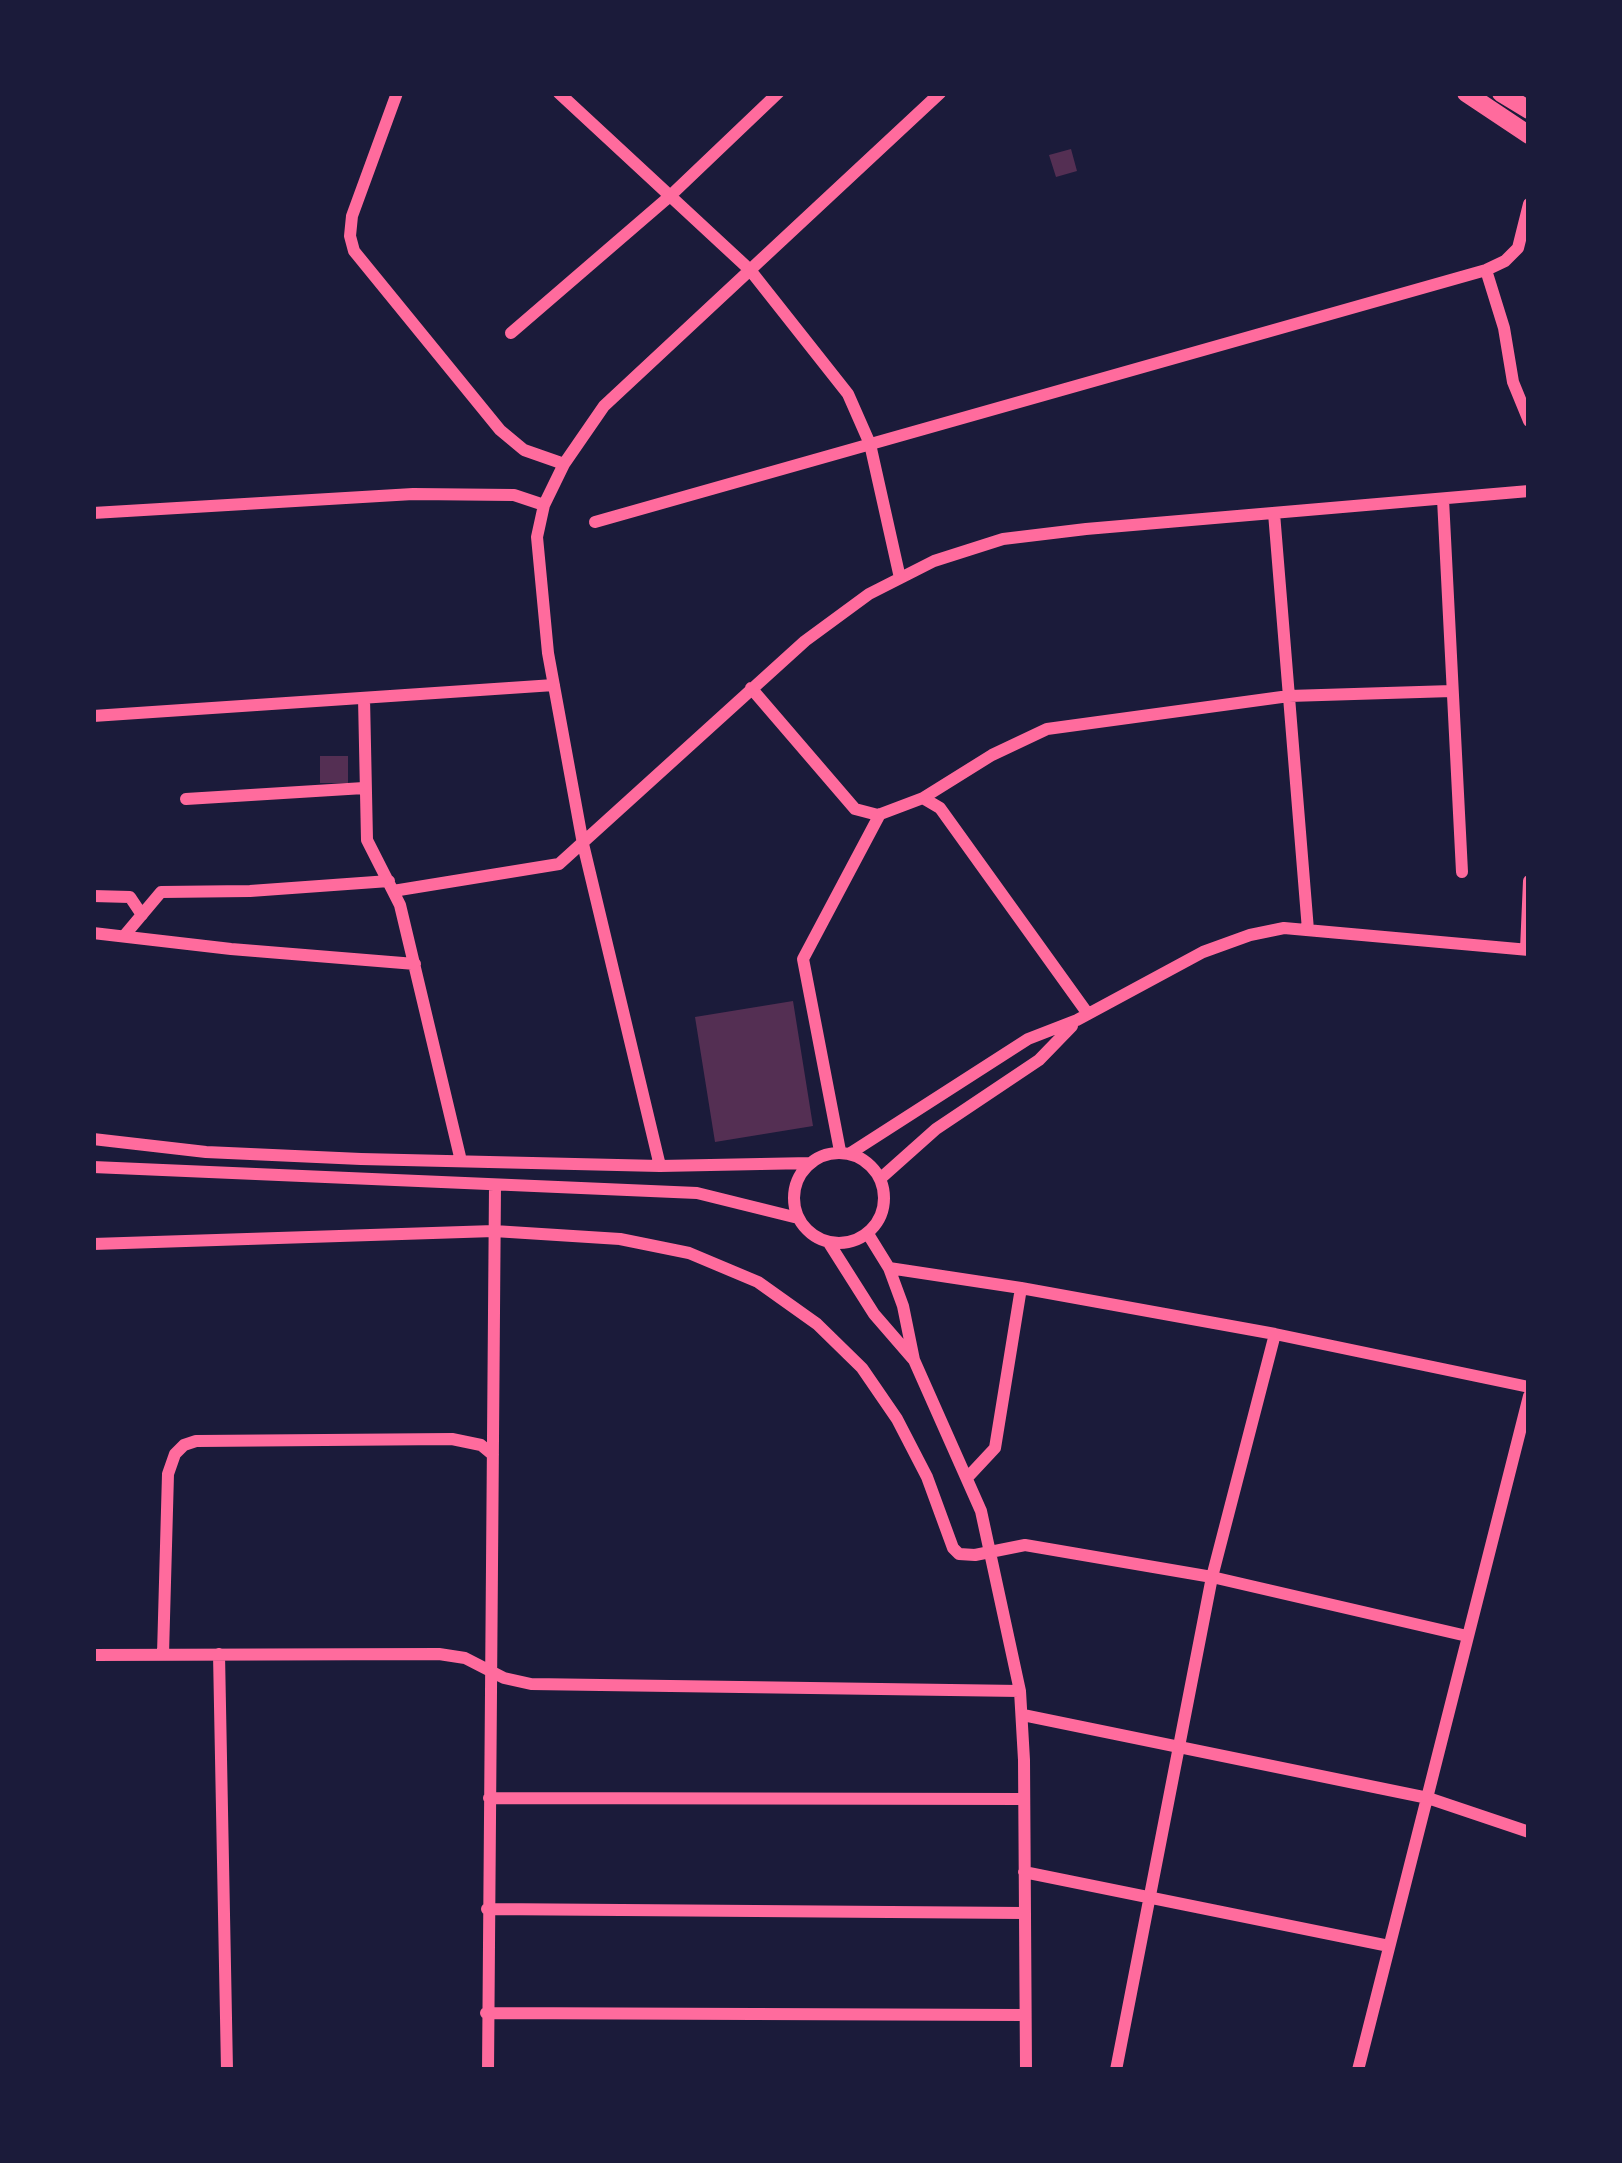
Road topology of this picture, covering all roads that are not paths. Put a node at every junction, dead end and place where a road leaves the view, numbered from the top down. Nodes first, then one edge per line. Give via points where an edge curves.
1 (397, 93) edge
2 (559, 93) edge
3 (778, 93) edge
4 (940, 93) edge
5 (1466, 93) edge
6 (1502, 93) edge
7 (1529, 110) edge
8 (1529, 135) edge
9 (670, 196) junction
10 (1529, 204) edge
11 (750, 270) junction
12 (1486, 270) junction
13 (512, 333) dead end
14 (1529, 421) edge
15 (870, 444) junction
16 (564, 464) junction
17 (1529, 491) edge
18 (1443, 499) junction
19 (544, 506) junction
20 (93, 513) edge
21 (1274, 513) junction
22 (596, 521) dead end
23 (900, 578) junction
24 (554, 685) junction
25 (751, 688) junction
26 (1452, 691) junction
27 (1289, 696) junction
28 (364, 698) junction
29 (93, 716) edge
30 (364, 788) junction
31 (923, 798) junction
32 (186, 799) dead end
33 (881, 813) junction
34 (583, 844) junction
35 (1462, 872) dead end
36 (1529, 881) edge
37 (391, 886) junction
38 (93, 896) edge
39 (142, 915) junction
40 (1308, 930) junction
41 (93, 933) edge
42 (124, 936) junction
43 (1527, 949) edge
44 (416, 964) junction
45 (1082, 1017) junction
46 (93, 1139) edge
47 (845, 1152) junction
48 (461, 1161) junction
49 (811, 1163) junction
50 (661, 1166) junction
51 (93, 1167) edge
52 (880, 1178) junction
53 (495, 1186) junction
54 (798, 1218) junction
55 (494, 1231) junction
56 (868, 1234) junction
57 (829, 1243) junction
58 (93, 1244) edge
59 (889, 1268) junction
60 (1021, 1288) junction
61 (1275, 1334) junction
62 (914, 1360) junction
63 (1529, 1387) edge
64 (1529, 1396) edge
65 (493, 1455) junction
66 (967, 1478) junction
67 (992, 1550) junction
68 (1212, 1577) junction
69 (1467, 1636) junction
70 (164, 1654) junction
71 (219, 1654) junction
72 (93, 1655) edge
73 (491, 1672) junction
74 (1020, 1691) junction
75 (1023, 1715) junction
76 (1179, 1745) junction
77 (489, 1798) junction
78 (1428, 1798) junction
79 (1024, 1799) junction
80 (1529, 1832) edge
81 (1024, 1872) junction
82 (1150, 1897) junction
83 (487, 1909) junction
84 (1024, 1912) junction
85 (1389, 1946) junction
86 (485, 2013) junction
87 (1024, 2015) junction
88 (227, 2070) edge
89 (488, 2070) edge
90 (1026, 2070) edge
91 (1116, 2070) edge
92 (1358, 2070) edge

1 - 16 street via 352,216 354,251 500,430 524,450
2 - 9 street
3 - 9 street
4 - 11 street
5 - 8 main road
6 - 7 main road
9 - 11 street
9 - 13 street
10 - 12 street via 1518,248
11 - 15 street via 848,394
11 - 16 street via 604,406
12 - 14 street
12 - 15 street
15 - 22 street
15 - 23 street
16 - 19 street
17 - 18 street
18 - 21 street
18 - 26 street
19 - 20 street via 514,495 413,494
19 - 24 street via 537,537
21 - 23 street via 1004,539
21 - 27 street
23 - 25 street via 869,593
24 - 28 street
24 - 34 street
25 - 33 street via 855,809
25 - 34 street
26 - 27 street
26 - 35 street
27 - 31 street via 1047,729
27 - 40 street
28 - 29 street
28 - 30 street
30 - 32 street
30 - 37 street via 367,840
31 - 33 street
31 - 45 street via 940,808
33 - 47 street via 803,958
34 - 37 street via 547,868
34 - 50 street
36 - 43 street
37 - 39 street via 160,892
37 - 44 street
38 - 39 street via 130,897
39 - 42 street
40 - 43 street
40 - 45 street via 1250,935 1203,952
41 - 42 street
42 - 44 street
44 - 48 street
45 - 47 street via 1028,1039
45 - 52 street via 1039,1060
46 - 48 street via 206,1152
47 - 49 street
47 - 52 street
48 - 50 street
49 - 50 street
49 - 54 street via 798,1179
51 - 53 street
52 - 56 street via 885,1198
53 - 54 street via 697,1193
53 - 55 street
54 - 57 street
55 - 58 street
55 - 65 street
55 - 67 street via 620,1238 689,1253 758,1282 862,1368 927,1477 953,1548 966,1556
56 - 57 street
56 - 59 street
57 - 62 street
59 - 60 street
59 - 62 street
60 - 61 street
60 - 66 street via 995,1448
61 - 63 street
61 - 68 street
62 - 66 street
64 - 69 street
65 - 70 street via 452,1439 184,1445 168,1474
65 - 73 street
66 - 67 street
67 - 68 street via 1025,1545
67 - 74 street
68 - 69 street
68 - 76 street
69 - 78 street
70 - 71 street
70 - 72 street
71 - 73 street via 453,1655
71 - 88 street
73 - 74 street via 531,1684
73 - 77 street
74 - 75 street
75 - 76 street
75 - 79 street
76 - 78 street
76 - 82 street
77 - 79 street
77 - 83 street
78 - 80 street
78 - 85 street
79 - 81 street
81 - 82 street
81 - 84 street
82 - 85 street
82 - 91 street
83 - 84 street
83 - 86 street
84 - 87 street
85 - 92 street
86 - 87 street
86 - 89 street
87 - 90 street

